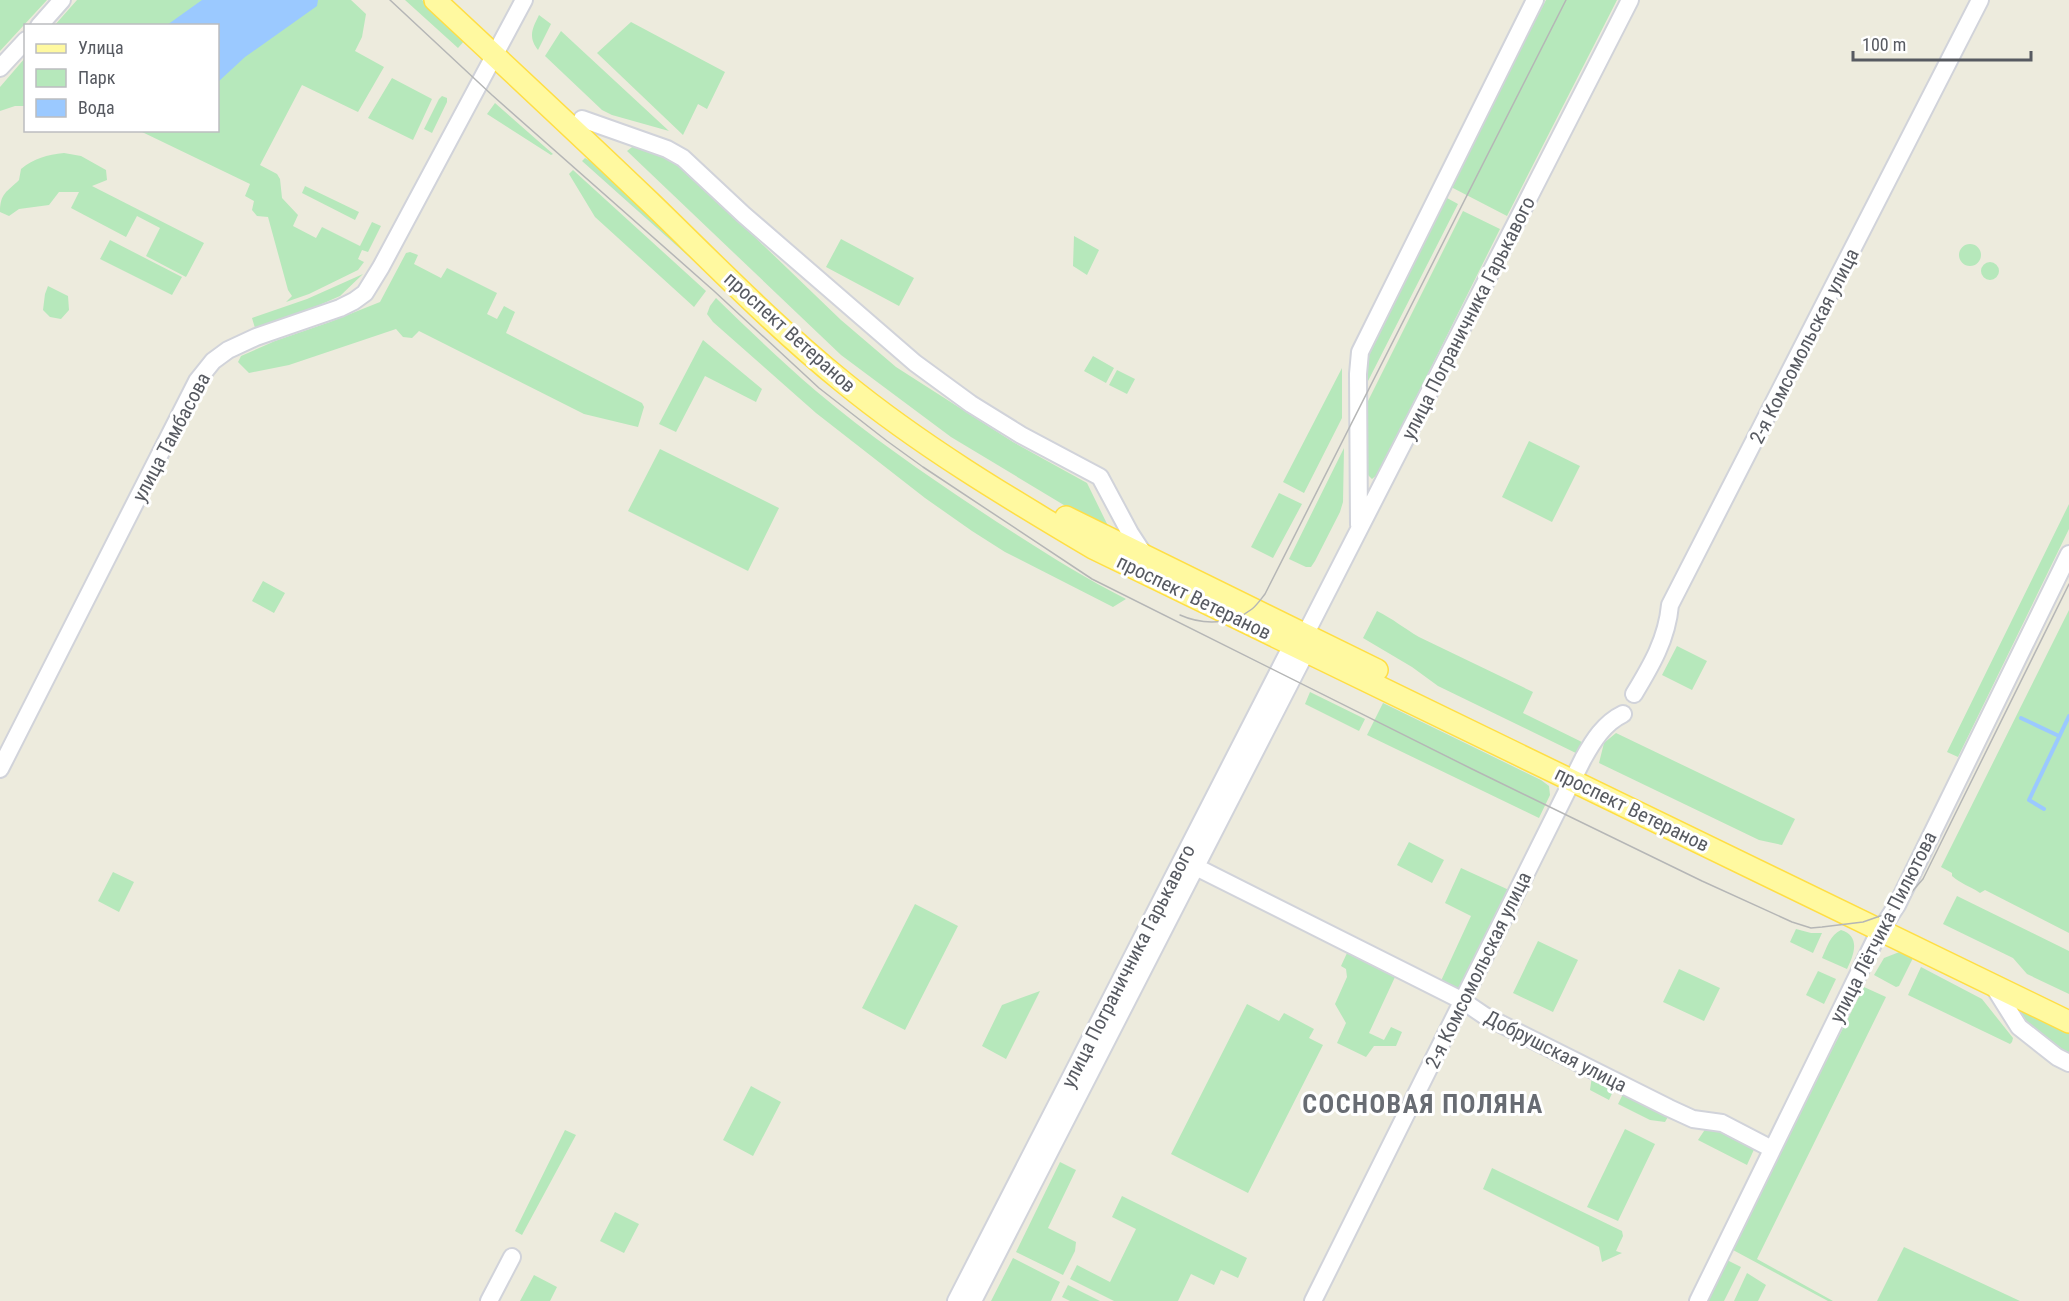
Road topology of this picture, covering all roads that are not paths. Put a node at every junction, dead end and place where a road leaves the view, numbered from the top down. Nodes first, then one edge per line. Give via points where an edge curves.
1 (62, 0) edge
2 (435, 0) edge
3 (455, 0) edge
4 (524, 0) edge
5 (1535, 0) edge
6 (1630, 0) edge
7 (1980, 0) edge
8 (41, 24) edge
9 (24, 42) edge
10 (498, 50) junction
11 (0, 68) edge
12 (582, 119) junction
13 (1359, 529) junction
14 (2069, 554) edge
15 (1146, 557) junction
16 (1301, 644) junction
17 (1634, 694) dead end
18 (1623, 714) dead end
19 (0, 769) edge
20 (1576, 774) junction
21 (1189, 863) junction
22 (1885, 924) junction
23 (1992, 984) junction
24 (1463, 1001) junction
25 (2069, 1005) edge
26 (2069, 1022) edge
27 (2069, 1063) edge
28 (1772, 1149) junction
29 (512, 1257) dead end
30 (489, 1301) edge
31 (956, 1301) edge
32 (973, 1301) edge
33 (1313, 1301) edge
34 (1698, 1301) edge

1 - 8 street
2 - 10 main road, проспект Ветеранов
3 - 10 main road, проспект Ветеранов
4 - 10 street, улица Тамбасова
5 - 13 street via 1360,352
6 - 13 street, улица Пограничника Гарькавого
7 - 17 street, 2-я Комсомольская улица via 1670,605 1662,644
9 - 11 street
10 - 12 main road, проспект Ветеранов
10 - 16 main road, проспект Ветеранов via 576,131 820,363 895,422 1092,548
10 - 19 street, улица Тамбасова via 365,293 339,308 228,350 197,381
12 - 15 main road, проспект Ветеранов via 854,374 1002,479 1071,520
12 - 15 street via 682,158 915,363 1021,435 1100,477
13 - 16 street, улица Пограничника Гарькавого
14 - 22 street, улица Лётчика Пилютова
15 - 16 main road, проспект Ветеранов
16 - 20 main road, проспект Ветеранов
16 - 21 street, улица Пограничника Гарькавого
18 - 20 street, 2-я Комсомольская улица via 1611,720 1596,737
20 - 22 main road, проспект Ветеранов
20 - 24 street, 2-я Комсомольская улица
21 - 24 street, Добрушская улица
21 - 31 street, улица Пограничника Гарькавого
21 - 32 street, улица Пограничника Гарькавого
22 - 23 main road, проспект Ветеранов
22 - 25 main road, проспект Ветеранов
22 - 28 street, улица Лётчика Пилютова
23 - 26 main road, проспект Ветеранов
23 - 27 street via 2019,1027
24 - 28 street, Добрушская улица via 1485,1016 1685,1116 1722,1123
24 - 33 street, 2-я Комсомольская улица
28 - 34 street, улица Лётчика Пилютова
29 - 30 street

